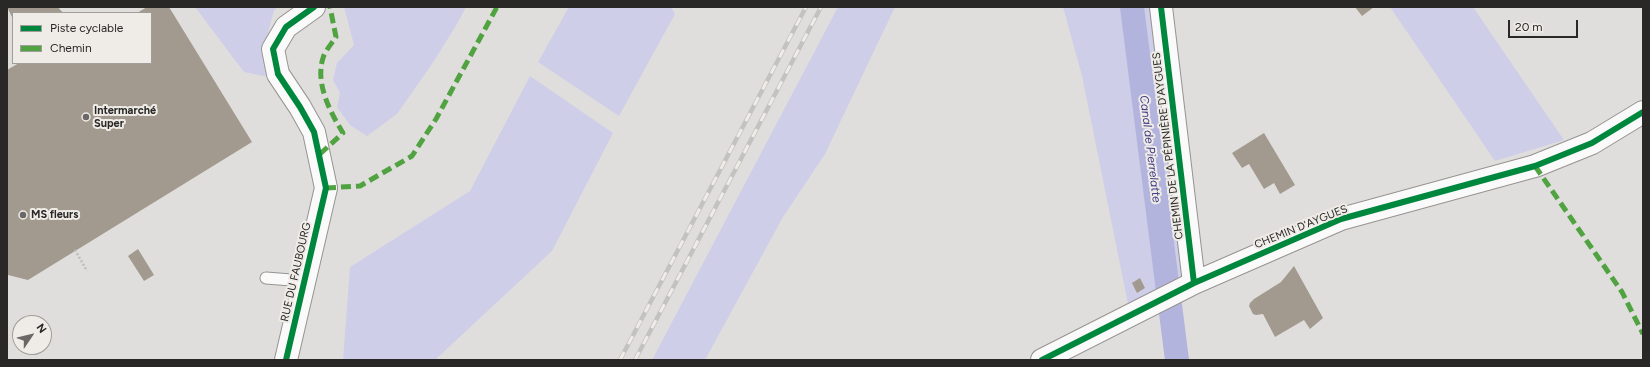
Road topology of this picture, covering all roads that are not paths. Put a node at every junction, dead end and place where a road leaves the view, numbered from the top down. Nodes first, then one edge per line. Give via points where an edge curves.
1 (314, 7) edge
2 (1161, 7) edge
3 (1643, 112) edge
4 (266, 278) dead end
5 (304, 281) junction
6 (1194, 283) junction
7 (286, 360) edge
8 (1042, 360) edge

1 - 5 street, RUE DU FAUBOURG via 286,27 273,49 278,74 314,132 326,188
2 - 6 street, CHEMIN DE LA PÉPINIÈRE D'AYGUES
3 - 6 street, CHEMIN D'AYGUES via 1592,143 1535,166 1342,219
4 - 5 lane
5 - 7 street, RUE DU FAUBOURG
6 - 8 street, CHEMIN D'AYGUES

